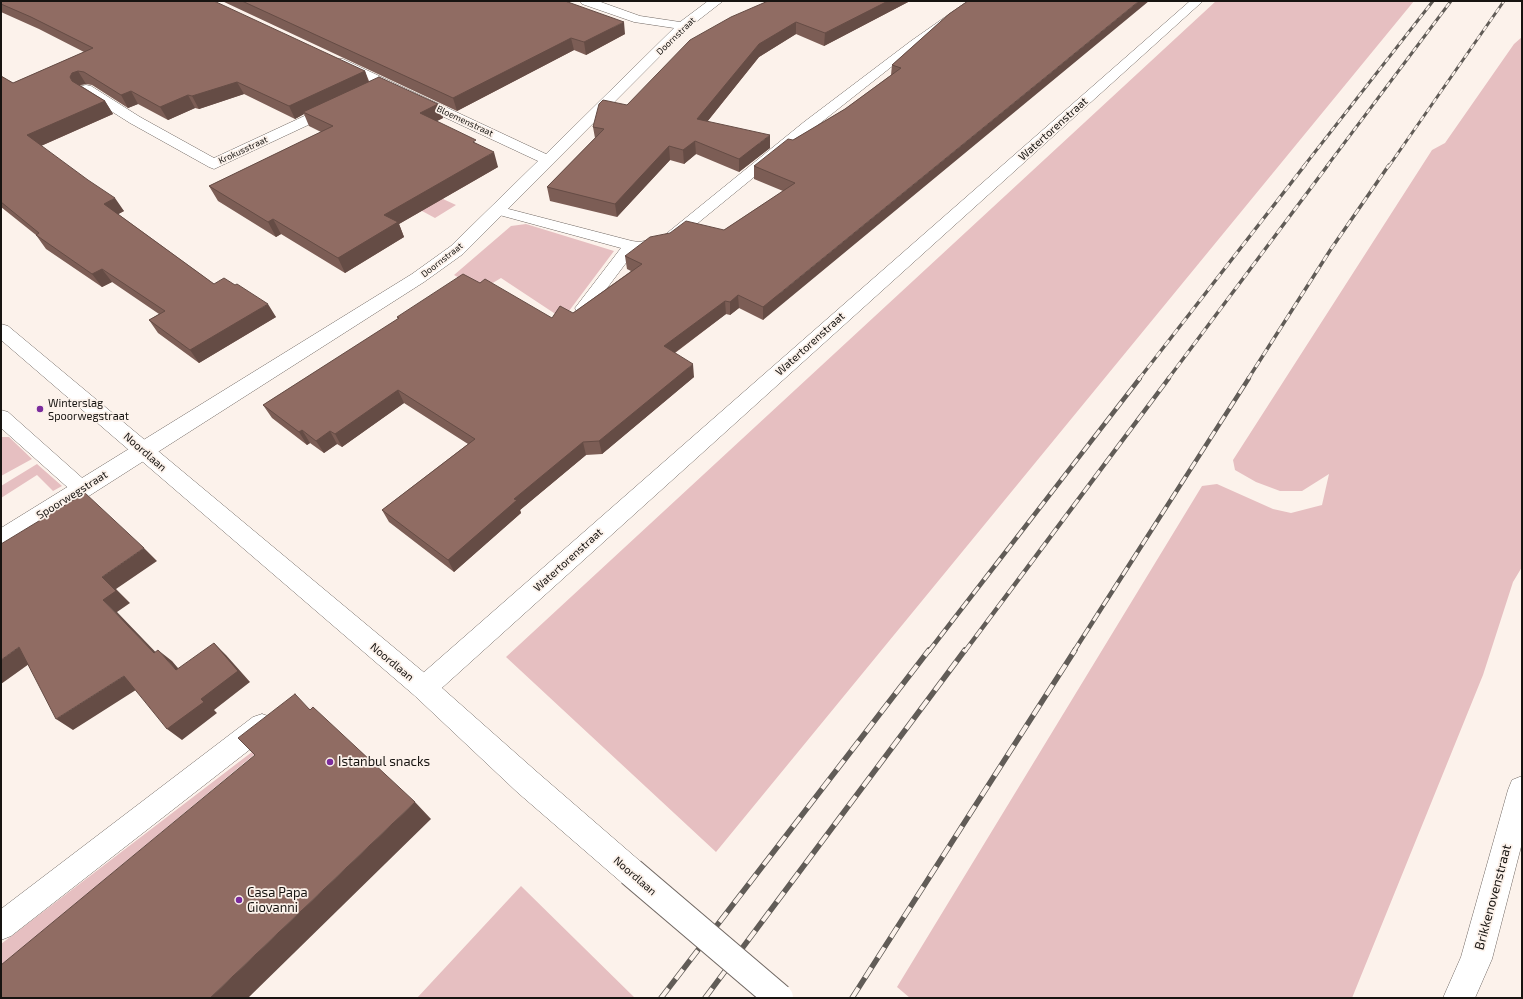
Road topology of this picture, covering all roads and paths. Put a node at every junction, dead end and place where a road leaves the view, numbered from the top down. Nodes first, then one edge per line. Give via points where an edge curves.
1 (586, 1) edge
2 (717, 1) edge
3 (975, 1) edge
4 (1197, 1) edge
5 (683, 26) junction
6 (331, 58) edge
7 (385, 83) junction
8 (86, 90) edge
9 (369, 91) edge
10 (347, 101) edge
11 (547, 160) junction
12 (496, 210) junction
13 (631, 246) junction
14 (583, 308) edge
15 (1, 330) edge
16 (1, 417) edge
17 (143, 450) junction
18 (82, 489) junction
19 (1, 540) edge
20 (424, 688) junction
21 (282, 709) edge
22 (1522, 790) edge
23 (1, 926) edge
24 (1476, 959) junction
25 (779, 998) edge
26 (1459, 998) edge
27 (1473, 998) edge

1 - 5 street via 638,19
2 - 5 street, Doornstraat
3 - 13 lane via 915,43 809,125 666,242
4 - 20 street, Watertorenstraat
5 - 11 street, Doornstraat
6 - 7 street, Bloemenstraat
7 - 9 street
7 - 11 street, Bloemenstraat
8 - 10 street, Krokusstraat via 214,164
11 - 12 street, Doornstraat
12 - 13 lane
12 - 17 street, Doornstraat via 457,250 418,278
13 - 14 lane
15 - 17 street, Noordlaan
16 - 18 lane
17 - 18 street, Spoorwegstraat
17 - 20 street, Noordlaan
18 - 19 street, Spoorwegstraat
20 - 25 street, Noordlaan, bridge via 631,872
21 - 23 lane
22 - 24 street, Brikkenovenstraat
24 - 26 street, Brikkenovenstraat
24 - 27 street, Brikkenovenstraat

